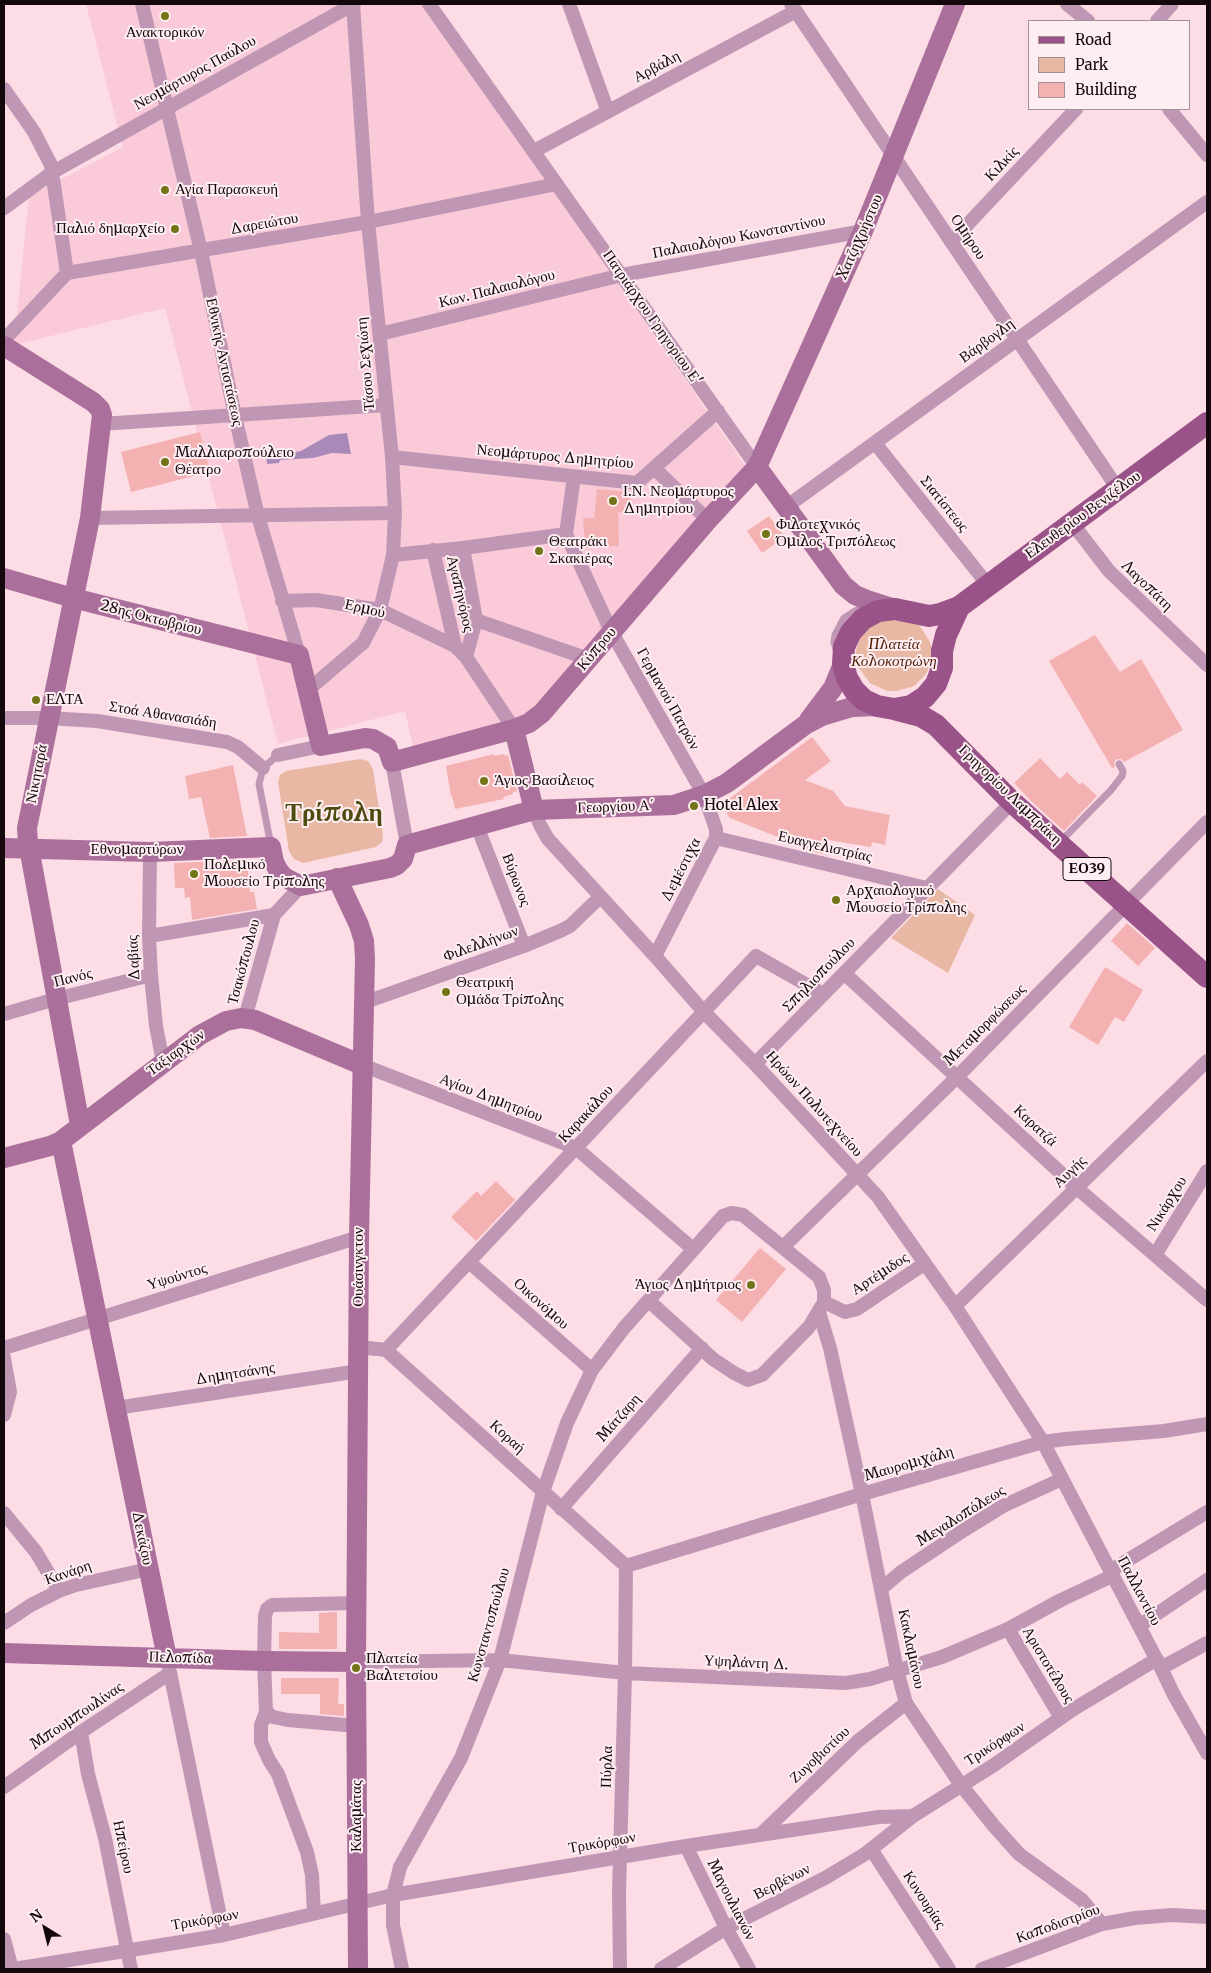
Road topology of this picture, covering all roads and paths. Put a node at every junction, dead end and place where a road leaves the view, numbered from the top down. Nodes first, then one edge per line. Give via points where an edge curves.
1 (142, 4) edge
2 (353, 4) edge
3 (429, 4) edge
4 (569, 4) edge
5 (955, 4) edge
6 (1067, 4) edge
7 (1172, 4) edge
8 (794, 7) edge
9 (1087, 20) edge
10 (1158, 20) edge
11 (4, 89) edge
12 (168, 107) junction
13 (1075, 110) edge
14 (1170, 110) edge
15 (608, 112) junction
16 (534, 151) junction
17 (1207, 155) edge
18 (894, 156) junction
19 (53, 172) junction
20 (557, 184) junction
21 (1207, 202) edge
22 (4, 208) edge
23 (368, 222) junction
24 (863, 231) junction
25 (951, 242) junction
26 (202, 251) junction
27 (67, 273) junction
28 (622, 275) junction
29 (380, 334) junction
30 (1018, 339) junction
31 (4, 340) edge
32 (4, 346) edge
33 (386, 405) junction
34 (718, 411) junction
35 (235, 416) junction
36 (1207, 423) edge
37 (101, 424) junction
38 (875, 443) junction
39 (392, 457) junction
40 (757, 467) junction
41 (654, 468) junction
42 (574, 476) junction
43 (1118, 489) junction
44 (786, 507) junction
45 (395, 513) junction
46 (258, 516) junction
47 (90, 518) junction
48 (708, 520) junction
49 (1072, 523) junction
50 (566, 534) junction
51 (464, 548) junction
52 (433, 550) junction
53 (393, 555) junction
54 (4, 578) edge
55 (988, 585) junction
56 (74, 598) junction
57 (282, 601) junction
58 (959, 607) junction
59 (380, 610) junction
60 (895, 611) junction
61 (476, 620) junction
62 (612, 631) junction
63 (455, 646) junction
64 (942, 651) junction
65 (299, 655) junction
66 (466, 657) junction
67 (589, 659) junction
68 (844, 661) junction
69 (1207, 665) edge
70 (936, 684) junction
71 (308, 690) junction
72 (885, 708) junction
73 (4, 718) edge
74 (48, 718) junction
75 (805, 725) junction
76 (514, 729) junction
77 (947, 734) junction
78 (321, 746) junction
79 (278, 755) joint
80 (392, 762) junction
81 (1119, 764) dead end
82 (263, 768) junction
83 (704, 795) junction
84 (1012, 802) junction
85 (534, 810) junction
86 (1207, 822) edge
87 (477, 826) junction
88 (716, 838) junction
89 (1059, 843) junction
90 (407, 844) junction
91 (271, 847) junction
92 (4, 848) edge
93 (29, 848) junction
94 (150, 852) junction
95 (338, 878) junction
96 (301, 886) junction
97 (927, 888) junction
98 (600, 897) junction
99 (1128, 904) junction
100 (274, 915) junction
101 (149, 936) junction
102 (524, 946) junction
103 (655, 956) junction
104 (844, 973) junction
105 (151, 975) junction
106 (1207, 977) edge
107 (823, 994) junction
108 (56, 998) junction
109 (363, 1003) junction
110 (704, 1012) junction
111 (4, 1014) edge
112 (245, 1018) junction
113 (1207, 1061) edge
114 (163, 1062) junction
115 (755, 1064) junction
116 (362, 1065) junction
117 (957, 1076) junction
118 (80, 1125) junction
119 (61, 1140) junction
120 (576, 1148) junction
121 (4, 1158) edge
122 (1207, 1171) edge
123 (857, 1176) junction
124 (1077, 1188) junction
125 (359, 1237) junction
126 (783, 1247) junction
127 (693, 1249) junction
128 (1155, 1255) junction
129 (469, 1262) junction
130 (924, 1264) junction
131 (1207, 1300) edge
132 (648, 1301) junction
133 (955, 1306) junction
134 (821, 1307) junction
135 (97, 1318) junction
136 (359, 1347) junction
137 (4, 1348) edge
138 (702, 1348) junction
139 (386, 1350) junction
140 (4, 1358) edge
141 (592, 1370) junction
142 (359, 1372) junction
143 (116, 1408) junction
144 (4, 1415) edge
145 (1207, 1424) edge
146 (1043, 1442) junction
147 (1062, 1479) junction
148 (543, 1492) junction
149 (862, 1494) junction
150 (561, 1509) junction
151 (1207, 1512) edge
152 (6, 1519) edge
153 (626, 1566) junction
154 (149, 1569) junction
155 (1111, 1573) junction
156 (1207, 1580) edge
157 (881, 1589) junction
158 (59, 1591) junction
159 (358, 1603) junction
160 (4, 1623) edge
161 (1139, 1626) junction
162 (1008, 1629) junction
163 (1207, 1643) edge
164 (4, 1653) edge
165 (500, 1660) junction
166 (264, 1661) junction
167 (356, 1662) junction
168 (1159, 1663) junction
169 (168, 1665) junction
170 (897, 1670) junction
171 (626, 1673) junction
172 (906, 1703) junction
173 (266, 1712) junction
174 (1061, 1718) junction
175 (357, 1726) junction
176 (82, 1732) junction
177 (1207, 1753) edge
178 (961, 1785) junction
179 (4, 1786) edge
180 (913, 1816) junction
181 (760, 1835) junction
182 (686, 1846) junction
183 (871, 1849) junction
184 (620, 1857) junction
185 (393, 1895) junction
186 (356, 1904) junction
187 (314, 1913) junction
188 (1207, 1917) edge
189 (1102, 1924) junction
190 (726, 1928) junction
191 (224, 1935) junction
192 (4, 1938) edge
193 (126, 1950) junction
194 (13, 1969) edge
195 (131, 1969) edge
196 (358, 1969) edge
197 (402, 1969) edge
198 (620, 1969) edge
199 (661, 1969) edge
200 (749, 1969) edge
201 (949, 1969) edge
202 (982, 1969) edge

1 - 12 street, Εθνικής Αντιστάσεως
2 - 12 street, Νεομάρτυρος Παύλου
2 - 23 street, Τάσου Σεχιώτη
3 - 16 street, Πατριάρχου Γρηγορίου Ε'
4 - 15 street
5 - 18 main road, Χατζηχρήστου
6 - 9 street
7 - 10 street
8 - 15 street, Αρβάλη
8 - 18 street, Ομήρου
11 - 19 street via 34,132
12 - 19 street, Νεομάρτυρος Παύλου
12 - 26 street, Εθνικής Αντιστάσεως
13 - 25 street, Κιλκίς
14 - 17 street
15 - 16 street, Αρβάλη
16 - 20 street, Πατριάρχου Γρηγορίου Ε'
18 - 24 main road, Χατζηχρήστου
18 - 25 street, Ομήρου
19 - 22 street, Νεομάρτυρος Παύλου
19 - 27 street
20 - 23 street, Δαρειώτου
20 - 28 street, Πατριάρχου Γρηγορίου Ε'
21 - 30 street, Βάρβογλη
23 - 26 street, Δαρειώτου
23 - 29 street, Τάσου Σεχιώτη
24 - 28 street, Παλαιολόγου Κωνσταντίνου
24 - 40 main road, Χατζηχρήστου
25 - 30 street, Ομήρου
26 - 27 street, Δαρειώτου
26 - 35 street, Εθνικής Αντιστάσεως
27 - 31 street
28 - 29 street, Κων. Παλαιολόγου
28 - 34 street, Πατριάρχου Γρηγορίου Ε'
29 - 33 street, Τάσου Σεχιώτη
30 - 38 street, Βάρβογλη
30 - 43 street, Ομήρου
32 - 37 main road via 93,402 101,411
33 - 35 street
33 - 39 street, Τάσου Σεχιώτη
34 - 40 street, Πατριάρχου Γρηγορίου Ε'
34 - 41 street, Νεομάρτυρος Δημητρίου
35 - 37 street
35 - 46 street, Εθνικής Αντιστάσεως
36 - 43 main road, Ελευθερίου Βενιζέλου
37 - 47 main road, Νικηταρά
38 - 44 street, Βάρβογλη
38 - 55 street, Σιατίστεως
39 - 42 street, Νεομάρτυρος Δημητρίου
39 - 45 street, Τάσου Σεχιώτη
40 - 44 main road, Πατριάρχου Γρηγορίου Ε'
40 - 48 main road, Κύπρου
41 - 42 street, Νεομάρτυρος Δημητρίου via 637,483
41 - 48 street
42 - 50 street
43 - 49 main road, Ελευθερίου Βενιζέλου
44 - 60 main road, Πατριάρχου Γρηγορίου Ε' via 843,585 855,595
45 - 46 street
45 - 53 street, Τάσου Σεχιώτη
46 - 47 street
46 - 57 street, Εθνικής Αντιστάσεως
47 - 56 main road, Νικηταρά
48 - 62 main road, Κύπρου
49 - 55 main road, Ελευθερίου Βενιζέλου
49 - 69 street, Λαγοπάτη via 1108,571
50 - 51 street
50 - 62 street, Γερμανού Πατρών
51 - 52 street
51 - 61 street
52 - 53 street
52 - 63 street, Αγαπηνόρος
53 - 59 street, Τάσου Σεχιώτη
54 - 56 main road, 28ης Οκτωβρίου
55 - 58 main road, Ελευθερίου Βενιζέλου
56 - 65 main road, 28ης Οκτωβρίου
56 - 74 main road, Νικηταρά
57 - 59 street, Ερμού via 316,600
57 - 65 street, Εθνικής Αντιστάσεως
58 - 60 main road via 929,616
58 - 64 main road
59 - 63 street, Ερμού
59 - 71 street, Τάσου Σεχιώτη via 363,643
60 - 64 main road via 926,622 937,635
60 - 68 main road via 863,619 851,632 844,647
61 - 66 street
61 - 67 street
62 - 67 main road, Κύπρου
62 - 83 street, Γερμανού Πατρών
63 - 66 street, Ερμού
64 - 70 main road via 942,668
65 - 71 main road, Εθνικής Αντιστάσεως
66 - 76 street, Ερμού
67 - 76 main road, Κύπρου via 542,713
68 - 72 main road via 847,678 854,690 864,700
68 - 75 main road, Γεωργίου Α΄ via 826,699
70 - 72 main road via 911,706
70 - 77 main road, Γρηγορίου Λαμπράκη / ΕΟ39 via 937,705
71 - 78 main road, Εθνικής Αντιστάσεως
72 - 75 main road, Γεωργίου Α΄ via 841,709
72 - 77 main road, Γρηγορίου Λαμπράκη / ΕΟ39 via 922,716
73 - 74 street, Στοά Αθανασιάδη
74 - 82 street, Στοά Αθανασιάδη via 97,721 227,742
74 - 93 main road, Νικηταρά via 27,828
75 - 83 main road, Γεωργίου Α΄ via 726,783
76 - 80 main road, Κύπρου
76 - 85 main road
77 - 84 main road, Γρηγορίου Λαμπράκη / ΕΟ39
78 - 79 street
78 - 80 main road via 373,739 387,747
79 - 82 lane
80 - 90 street
81 - 89 lane via 1122,776
82 - 91 lane via 259,784
83 - 85 main road, Γεωργίου Α΄ via 674,805
83 - 88 street, Δεμέστιχα
84 - 89 main road, Γρηγορίου Λαμπράκη / ΕΟ39
84 - 97 street, Σπηλιοπούλου
85 - 87 main road, Γεωργίου Α΄
85 - 98 street, Ηρώων Πολυτεχνείου via 548,840
86 - 99 street, Μεταμορφώσεως
87 - 90 main road, Γεωργίου Α΄
87 - 102 street, Βύρωνος
88 - 97 street, Ευαγγελιστρίας
88 - 103 street, Δεμέστιχα
89 - 99 main road, Γρηγορίου Λαμπράκη / ΕΟ39
90 - 95 main road via 398,865
91 - 94 main road, Εθνομαρτύρων
91 - 96 main road via 278,870
92 - 93 main road, Εθνομαρτύρων
93 - 94 main road, Εθνομαρτύρων
93 - 108 main road, Νικηταρά
94 - 101 street, Δαβίας
95 - 96 main road
95 - 109 main road, Ουάσινγκτον via 360,925 364,942
96 - 100 street
97 - 104 street, Σπηλιοπούλου
98 - 102 street, Φιλελλήνων via 570,926
98 - 103 street, Ηρώων Πολυτεχνείου
99 - 106 main road, Γρηγορίου Λαμπράκη / ΕΟ39
99 - 117 street, Μεταμορφώσεως
100 - 101 street
100 - 112 street, Τσακόπουλου
101 - 105 street, Δαβίας
102 - 109 street, Φιλελλήνων
103 - 110 street, Ηρώων Πολυτεχνείου
104 - 107 street, Σπηλιοπούλου
104 - 117 street, Καρατζά
105 - 108 street, Πανός
105 - 114 street, Δαβίας
107 - 110 street, Καρακάλου via 756,956
107 - 115 street, Σπηλιοπούλου
108 - 111 street, Πανός
108 - 118 main road, Νικηταρά
109 - 116 main road, Ουάσινγκτον
110 - 115 street, Ηρώων Πολυτεχνείου
110 - 120 street, Καρακάλου
112 - 114 main road, Ταξιαρχών via 211,1027
112 - 116 main road, Ταξιαρχών via 262,1022
113 - 124 street, Αυγής
114 - 118 main road, Ταξιαρχών
115 - 123 street, Ηρώων Πολυτεχνείου
116 - 120 street, Αγίου Δημητρίου
116 - 125 main road, Ουάσινγκτον
117 - 123 street, Μεταμορφώσεως
117 - 124 street, Καρατζά
118 - 119 main road, Ταξιαρχών
119 - 121 main road, Ταξιαρχών
119 - 135 main road, Δεκάζου
120 - 127 street, Αγίου Δημητρίου
120 - 129 street, Καρακάλου
122 - 128 street, Νικάρχου
123 - 126 street, Μεταμορφώσεως
123 - 130 street, Ηρώων Πολυτεχνείου via 878,1197
124 - 128 street, Καρατζά
124 - 133 street, Αυγής
125 - 135 street, Υψούντος
125 - 136 main road, Ουάσινγκτον
126 - 127 street via 743,1214 732,1213 723,1216
126 - 134 street via 819,1277 824,1290
127 - 132 street
128 - 131 street, Καρατζά
129 - 139 street, Καρακάλου
129 - 141 street, Οικονόμου
130 - 133 street, Ηρώων Πολυτεχνείου
130 - 134 street, Αρτέμιδος via 858,1309 845,1312
132 - 138 street
132 - 141 street, Κωνσταντοπούλου
133 - 146 street, Ηρώων Πολυτεχνείου
134 - 138 street via 809,1327 762,1375 755,1378 748,1380 734,1374
134 - 149 street, Κακλαμάνου
135 - 137 street, Υψούντος
135 - 143 main road, Δεκάζου
136 - 139 street
136 - 142 main road, Ουάσινγκτον
138 - 150 street, Μάτζαρη
139 - 148 street, Κοραή
140 - 144 street via 10,1392
141 - 148 street, Κωνσταντοπούλου via 567,1423
142 - 143 street, Δημητσάνης
142 - 159 main road, Ουάσινγκτον
143 - 154 main road, Δεκάζου
145 - 146 street, Μαυρομιχάλη
146 - 147 street, Παλλαντίου
146 - 149 street, Μαυρομιχάλη
147 - 155 street, Παλλαντίου
147 - 157 street, Μεγαλοπόλεως via 1003,1506 901,1572
148 - 150 street, Κοραή
148 - 165 street, Κωνσταντοπούλου
149 - 153 street, Μαυρομιχάλη
149 - 157 street, Κακλαμάνου
150 - 153 street, Κοραή
151 - 155 street, Υψηλάντη Δ.
152 - 158 street via 36,1552
153 - 171 street, Πύρλα
154 - 158 street, Κανάρη
154 - 169 main road, Δεκάζου
155 - 161 street, Παλλαντίου
155 - 162 street, Υψηλάντη Δ.
156 - 161 street
157 - 170 street, Κακλαμάνου
158 - 160 street, Κανάρη
159 - 166 street via 272,1605 265,1616
159 - 167 main road, Ουάσινγκτον
161 - 168 street, Παλλαντίου
162 - 170 street, Υψηλάντη Δ. via 942,1657
162 - 174 street, Αριστοτέλους
163 - 168 street, Τρικόρφων
164 - 169 main road, Πελοπίδα
165 - 167 street, Υψηλάντη Δ.
165 - 171 street, Υψηλάντη Δ.
165 - 185 street, Κωνσταντοπούλου via 461,1758 400,1867
166 - 167 main road, Πελοπίδα
166 - 169 main road, Πελοπίδα
166 - 173 street
167 - 175 main road, Καλαμάτας
168 - 174 street, Τρικόρφων via 1106,1688
168 - 177 street, Παλλαντίου
169 - 176 street, Μπουμπουλίνας
169 - 191 street, Δεκάζου
170 - 171 street, Υψηλάντη Δ. via 870,1679 836,1684
170 - 172 street, Κακλαμάνου
171 - 184 street, Πύρλα
172 - 178 street, Κακλαμάνου
172 - 181 street, Ζυγοβιστίου via 858,1741
173 - 175 street via 288,1720
173 - 187 street via 261,1725 261,1742 278,1774 307,1852
174 - 178 street, Τρικόρφων
175 - 186 main road, Καλαμάτας
176 - 179 street, Μπουμπουλίνας
176 - 193 street, Ηπείρου
178 - 180 street, Τρικόρφων
178 - 189 street, Κακλαμάνου via 1019,1854 1082,1900
180 - 181 street, Τρικόρφων
180 - 183 street, Βερβένων
181 - 182 street, Τρικόρφων
182 - 184 street, Τρικόρφων
182 - 190 street, Μαγουλιανών
183 - 190 street, Βερβένων via 825,1878
183 - 201 street, Κυνουρίας
184 - 185 street, Τρικόρφων
184 - 198 street, Πύρλα
185 - 186 street, Τρικόρφων
185 - 197 street, Κωνσταντοπούλου via 393,1925
186 - 187 street, Τρικόρφων
186 - 196 main road, Καλαμάτας
187 - 191 street, Τρικόρφων
188 - 189 street, Καποδιστρίου via 1172,1915
189 - 202 street, Καποδιστρίου
190 - 199 street, Βερβένων
190 - 200 street, Μαγουλιανών
191 - 193 street, Τρικόρφων
192 - 194 street
193 - 194 street, Τρικόρφων
193 - 195 street, Ηπείρου

